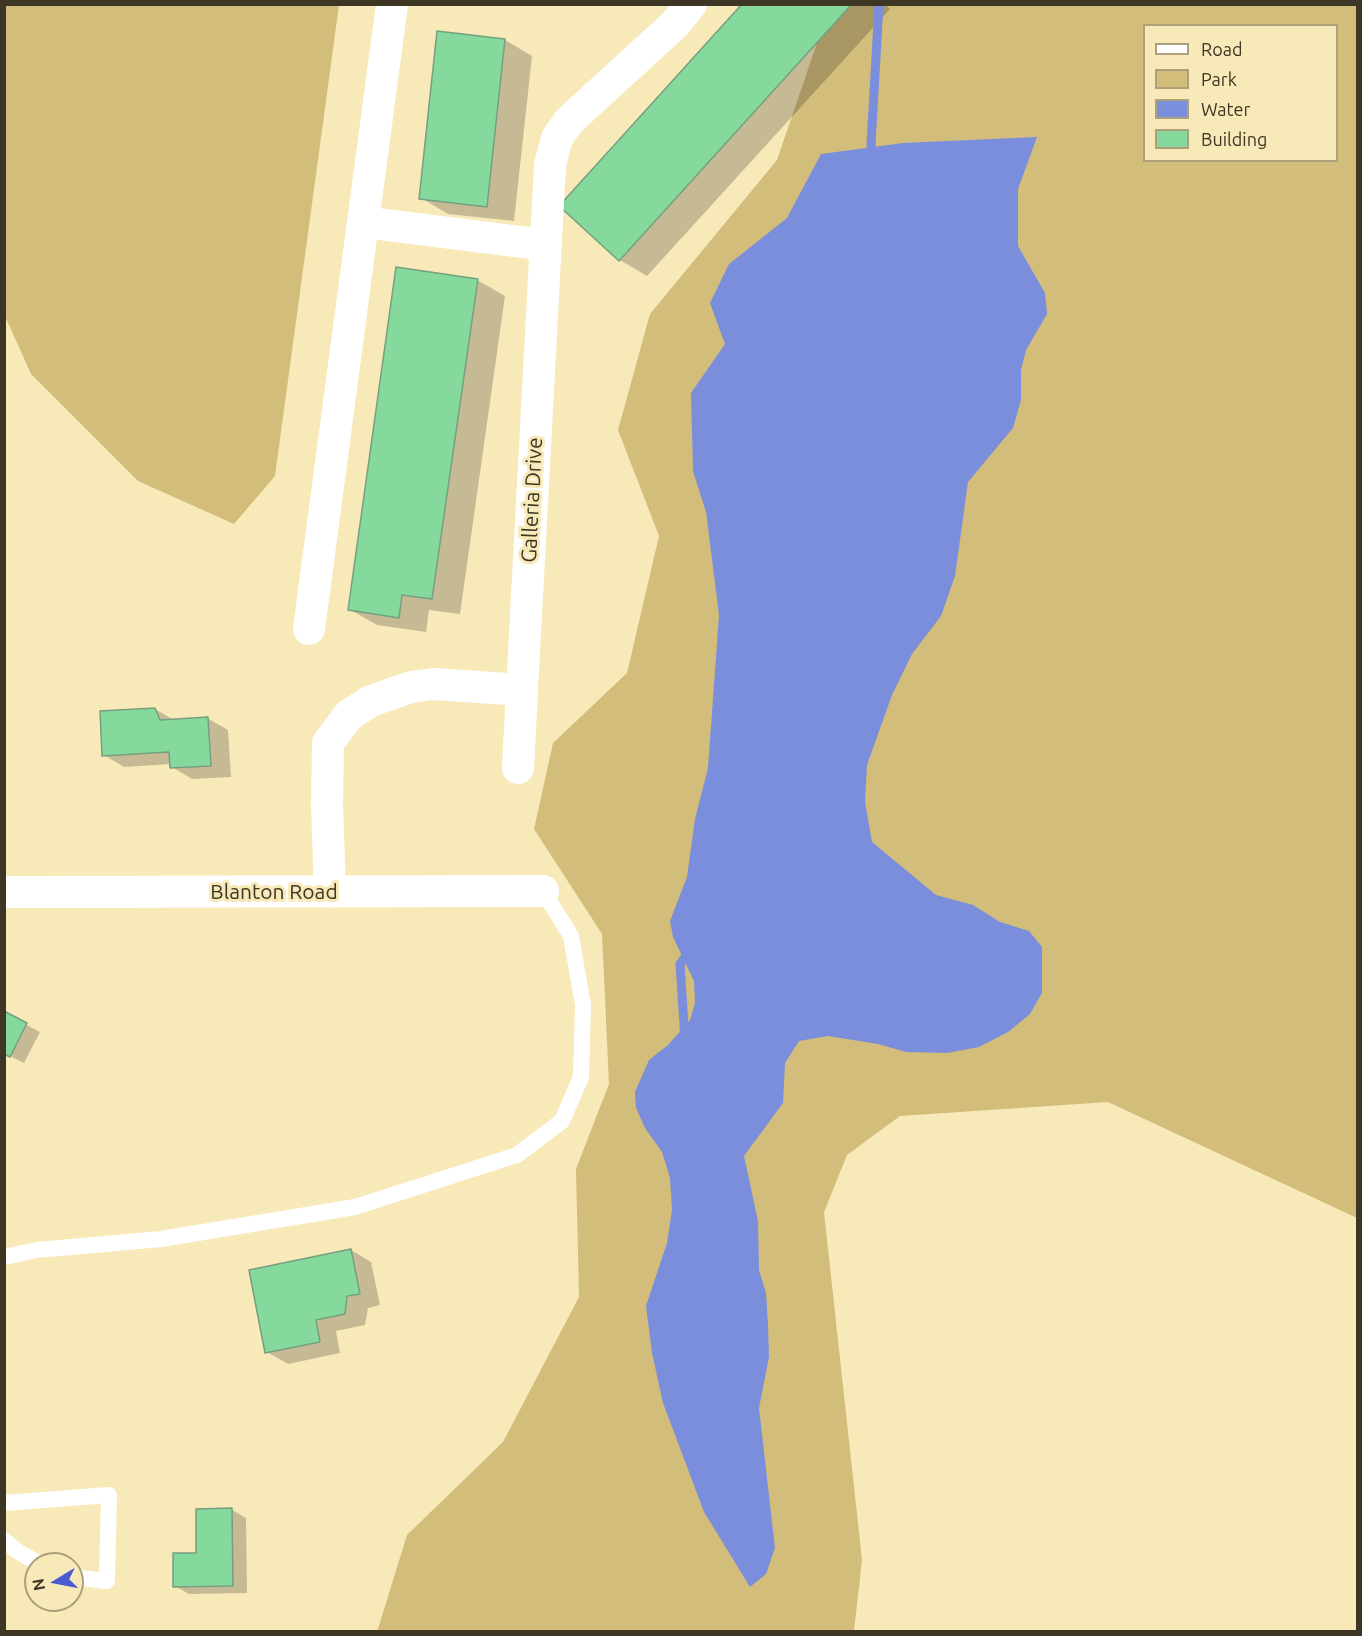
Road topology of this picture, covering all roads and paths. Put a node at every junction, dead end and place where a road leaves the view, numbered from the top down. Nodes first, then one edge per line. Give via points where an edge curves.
1 (392, 4) edge
2 (691, 4) edge
3 (363, 222) junction
4 (545, 245) junction
5 (309, 629) dead end
6 (522, 690) junction
7 (518, 768) dead end
8 (543, 891) joint
9 (4, 892) edge
10 (330, 892) junction
11 (4, 1257) edge
12 (4, 1503) edge
13 (4, 1540) edge
14 (24, 1555) edge
15 (84, 1578) edge

1 - 3 street
2 - 4 street, Galleria Drive via 675,24 569,121 557,138 550,165
3 - 4 street
3 - 5 street
4 - 6 street, Galleria Drive
6 - 7 street, Galleria Drive
6 - 10 street via 434,684 411,687 371,701 349,715 328,743
8 - 10 street, Blanton Road
8 - 11 lane via 571,936 583,1005 580,1077 562,1121 517,1155 355,1206 161,1239 37,1250
9 - 10 street, Blanton Road
12 - 15 lane via 109,1495 108,1581
13 - 14 lane

